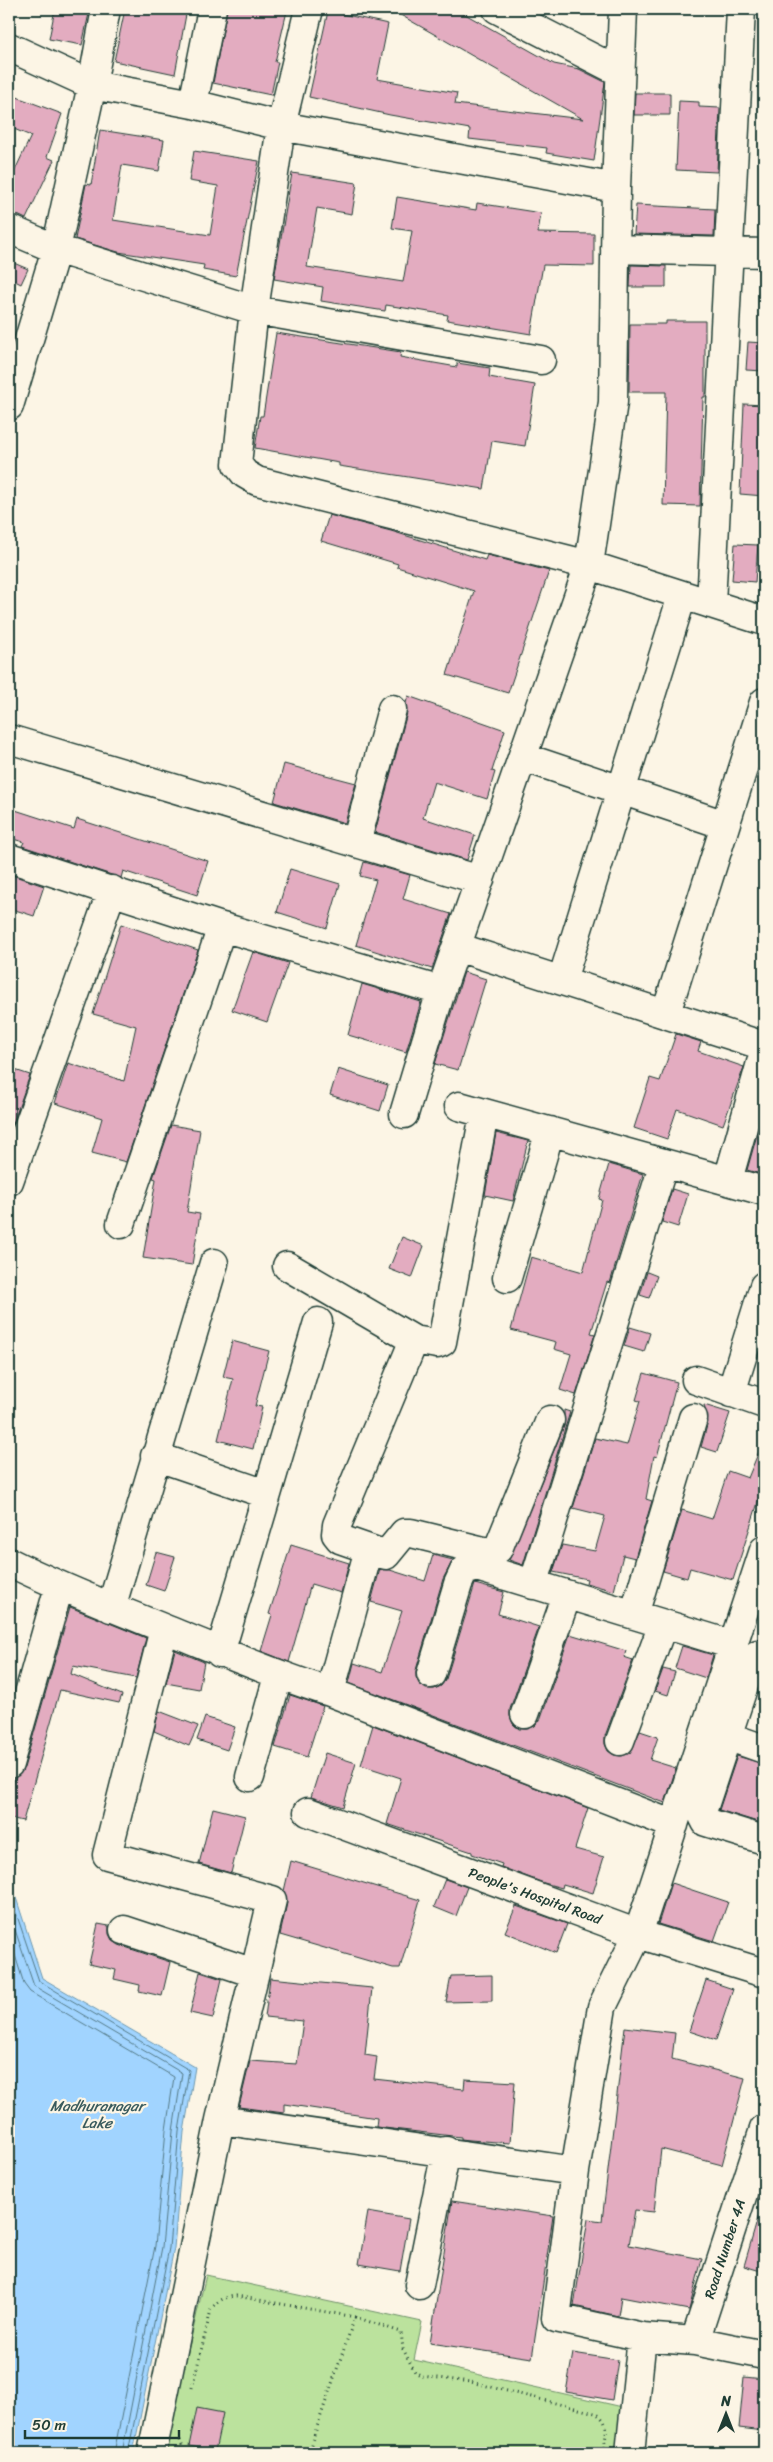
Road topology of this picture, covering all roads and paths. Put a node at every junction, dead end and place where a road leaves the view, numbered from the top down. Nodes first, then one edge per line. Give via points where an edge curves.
1 (106, 9) edge
2 (212, 9) edge
3 (309, 9) edge
4 (497, 9) edge
5 (623, 9) edge
6 (742, 9) edge
7 (9, 47) edge
8 (620, 72) junction
9 (92, 85) junction
10 (193, 104) junction
11 (281, 126) junction
12 (616, 188) junction
13 (9, 229) edge
14 (56, 249) junction
15 (614, 249) junction
16 (730, 252) junction
17 (764, 253) edge
18 (254, 310) junction
19 (541, 360) dead end
20 (9, 406) edge
21 (589, 565) junction
22 (682, 596) junction
23 (711, 604) junction
24 (764, 621) edge
25 (764, 702) edge
26 (392, 709) dead end
27 (9, 739) edge
28 (523, 757) junction
29 (621, 789) junction
30 (725, 825) junction
31 (356, 843) junction
32 (9, 858) edge
33 (480, 880) junction
34 (112, 890) junction
35 (222, 926) junction
36 (457, 947) junction
37 (562, 980) junction
38 (441, 991) junction
39 (666, 1013) junction
40 (764, 1046) edge
41 (764, 1052) edge
42 (404, 1114) dead end
43 (550, 1130) junction
44 (664, 1163) junction
45 (728, 1180) junction
46 (9, 1181) edge
47 (764, 1191) edge
48 (121, 1224) dead end
49 (214, 1263) dead end
50 (286, 1266) dead end
51 (507, 1278) dead end
52 (764, 1286) edge
53 (318, 1322) dead end
54 (414, 1340) junction
55 (696, 1380) dead end
56 (732, 1393) junction
57 (764, 1404) edge
58 (693, 1418) dead end
59 (550, 1420) dead end
60 (155, 1456) junction
61 (266, 1494) junction
62 (369, 1549) junction
63 (764, 1550) edge
64 (9, 1562) edge
65 (533, 1585) junction
66 (58, 1587) junction
67 (567, 1595) junction
68 (111, 1608) junction
69 (634, 1615) junction
70 (663, 1624) junction
71 (164, 1629) junction
72 (733, 1645) junction
73 (220, 1653) junction
74 (764, 1656) edge
75 (431, 1674) dead end
76 (278, 1676) junction
77 (330, 1692) junction
78 (525, 1714) dead end
79 (727, 1736) junction
80 (620, 1741) dead end
81 (764, 1749) edge
82 (9, 1764) edge
83 (250, 1777) dead end
84 (308, 1812) dead end
85 (674, 1825) junction
86 (764, 1840) edge
87 (124, 1930) dead end
88 (638, 1934) junction
89 (764, 1972) edge
90 (254, 1973) junction
91 (220, 2120) junction
92 (764, 2129) edge
93 (446, 2151) junction
94 (575, 2171) junction
95 (419, 2285) dead end
96 (355, 2317) junction
97 (642, 2337) junction
98 (695, 2342) junction
99 (764, 2355) edge
100 (190, 2393) dead end
101 (181, 2434) dead end
102 (152, 2453) edge
103 (185, 2453) edge
104 (308, 2453) edge
105 (602, 2453) edge
106 (630, 2453) edge

1 - 9 street
2 - 10 street
3 - 11 street
4 - 8 street
5 - 8 street
6 - 16 street
7 - 9 street
8 - 12 street
9 - 10 street
9 - 14 street
10 - 11 street
11 - 12 street
11 - 18 street
12 - 15 street
13 - 14 street
14 - 18 street
14 - 20 street
15 - 16 street
15 - 21 street via 613,402
16 - 17 street
16 - 23 street
18 - 19 street
18 - 21 street via 237,464 246,474 257,482
21 - 22 street
21 - 28 street
22 - 23 street
22 - 29 street
23 - 24 street
25 - 30 street
26 - 31 street
27 - 31 street
28 - 29 street
28 - 33 street
29 - 30 street
29 - 37 street
30 - 39 street
31 - 33 street
32 - 34 street
33 - 36 street
34 - 35 street
34 - 46 street
35 - 38 street
35 - 48 street
36 - 37 street
36 - 38 street
37 - 39 street
38 - 42 street
39 - 40 street
41 - 45 street
43 - 44 street
43 - 51 street
43 - 54 street via 471,1110 442,1342
44 - 45 street
44 - 65 street
45 - 47 street
49 - 60 street
50 - 54 street
52 - 56 street
53 - 61 street
54 - 62 street via 337,1525 336,1534 340,1539
55 - 56 street
56 - 57 street
58 - 69 street
59 - 62 street via 498,1549 488,1552 411,1532 404,1533 386,1555
60 - 61 street
60 - 68 street
61 - 73 street
62 - 77 street
63 - 72 street
64 - 66 street
65 - 67 street
65 - 75 street via 477,1567 464,1571
66 - 68 street
66 - 82 street
67 - 69 street
67 - 78 street
68 - 71 street
69 - 70 street
70 - 72 street
70 - 80 street
71 - 73 street
71 - 90 street via 107,1855 272,1900
72 - 85 street
73 - 76 street
74 - 79 street via 758,1654 753,1658
76 - 77 street
76 - 83 street
77 - 85 street
79 - 81 street
79 - 86 street via 703,1816 706,1822
84 - 88 street, People's Hospital Road
85 - 88 street
87 - 90 street
88 - 89 street, People's Hospital Road
88 - 94 street via 602,2008
90 - 91 street
91 - 93 street
91 - 102 street
92 - 98 street, Road Number 4A
93 - 94 street
93 - 95 street
94 - 97 street via 556,2318
96 - 100 path via 236,2296 218,2300 211,2310
96 - 104 path
96 - 105 path via 401,2332 403,2349 415,2372 422,2376 471,2382 595,2413 604,2419 607,2429
97 - 98 street
97 - 106 street
98 - 99 street
101 - 103 path

